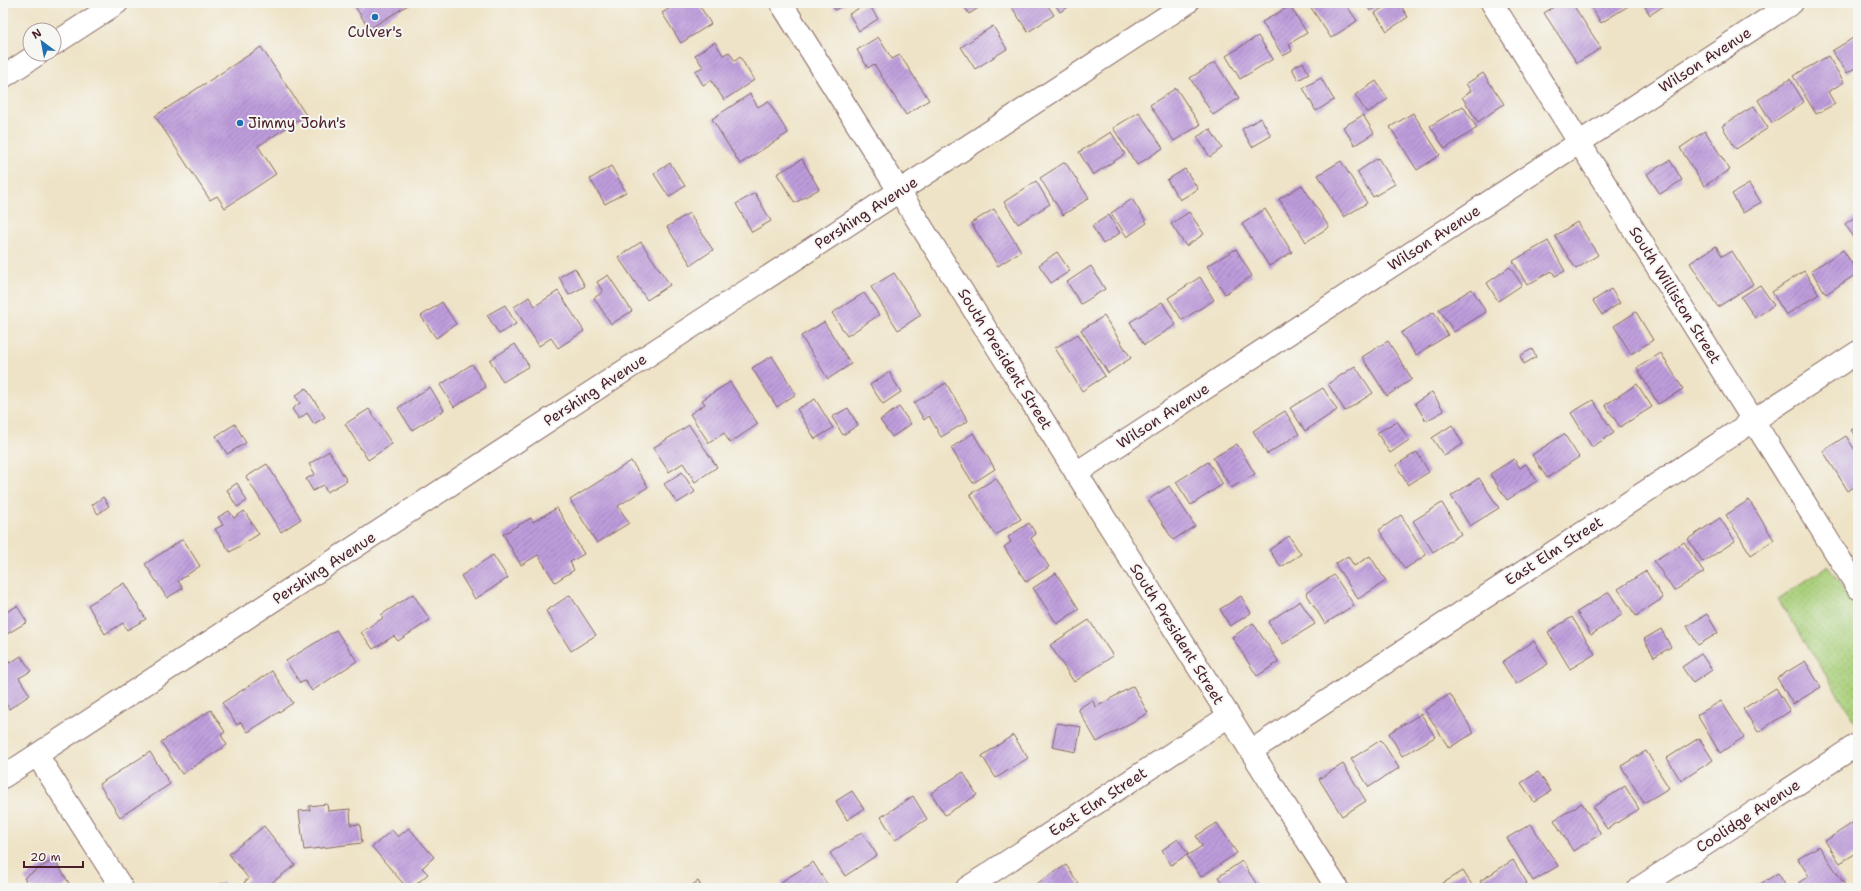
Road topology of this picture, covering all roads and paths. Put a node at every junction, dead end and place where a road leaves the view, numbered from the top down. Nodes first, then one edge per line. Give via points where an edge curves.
1 (117, 3) edge
2 (781, 3) edge
3 (1187, 3) edge
4 (1492, 3) edge
5 (1792, 3) edge
6 (62, 39) edge
7 (26, 62) edge
8 (3, 77) edge
9 (1579, 143) junction
10 (899, 192) junction
11 (1858, 352) edge
12 (1753, 420) junction
13 (1076, 473) junction
14 (1858, 588) edge
15 (1229, 716) junction
16 (1858, 744) edge
17 (1251, 751) junction
18 (37, 755) junction
19 (6, 770) edge
20 (122, 888) edge
21 (967, 888) edge
22 (1337, 888) edge
23 (1639, 888) edge

1 - 6 street
2 - 10 street, South President Street
3 - 10 street, Pershing Avenue
4 - 9 street, South Williston Street
5 - 9 street, Wilson Avenue
7 - 8 street
9 - 12 street, South Williston Street
9 - 13 street, Wilson Avenue
10 - 13 street, South President Street
10 - 18 street, Pershing Avenue
11 - 12 street, East Elm Street
12 - 14 street, South Williston Street
12 - 17 street, East Elm Street
13 - 15 street, South President Street
15 - 17 street, South President Street
15 - 21 street, East Elm Street
16 - 23 street, Coolidge Avenue
17 - 22 street
18 - 19 street, Pershing Avenue
18 - 20 street

